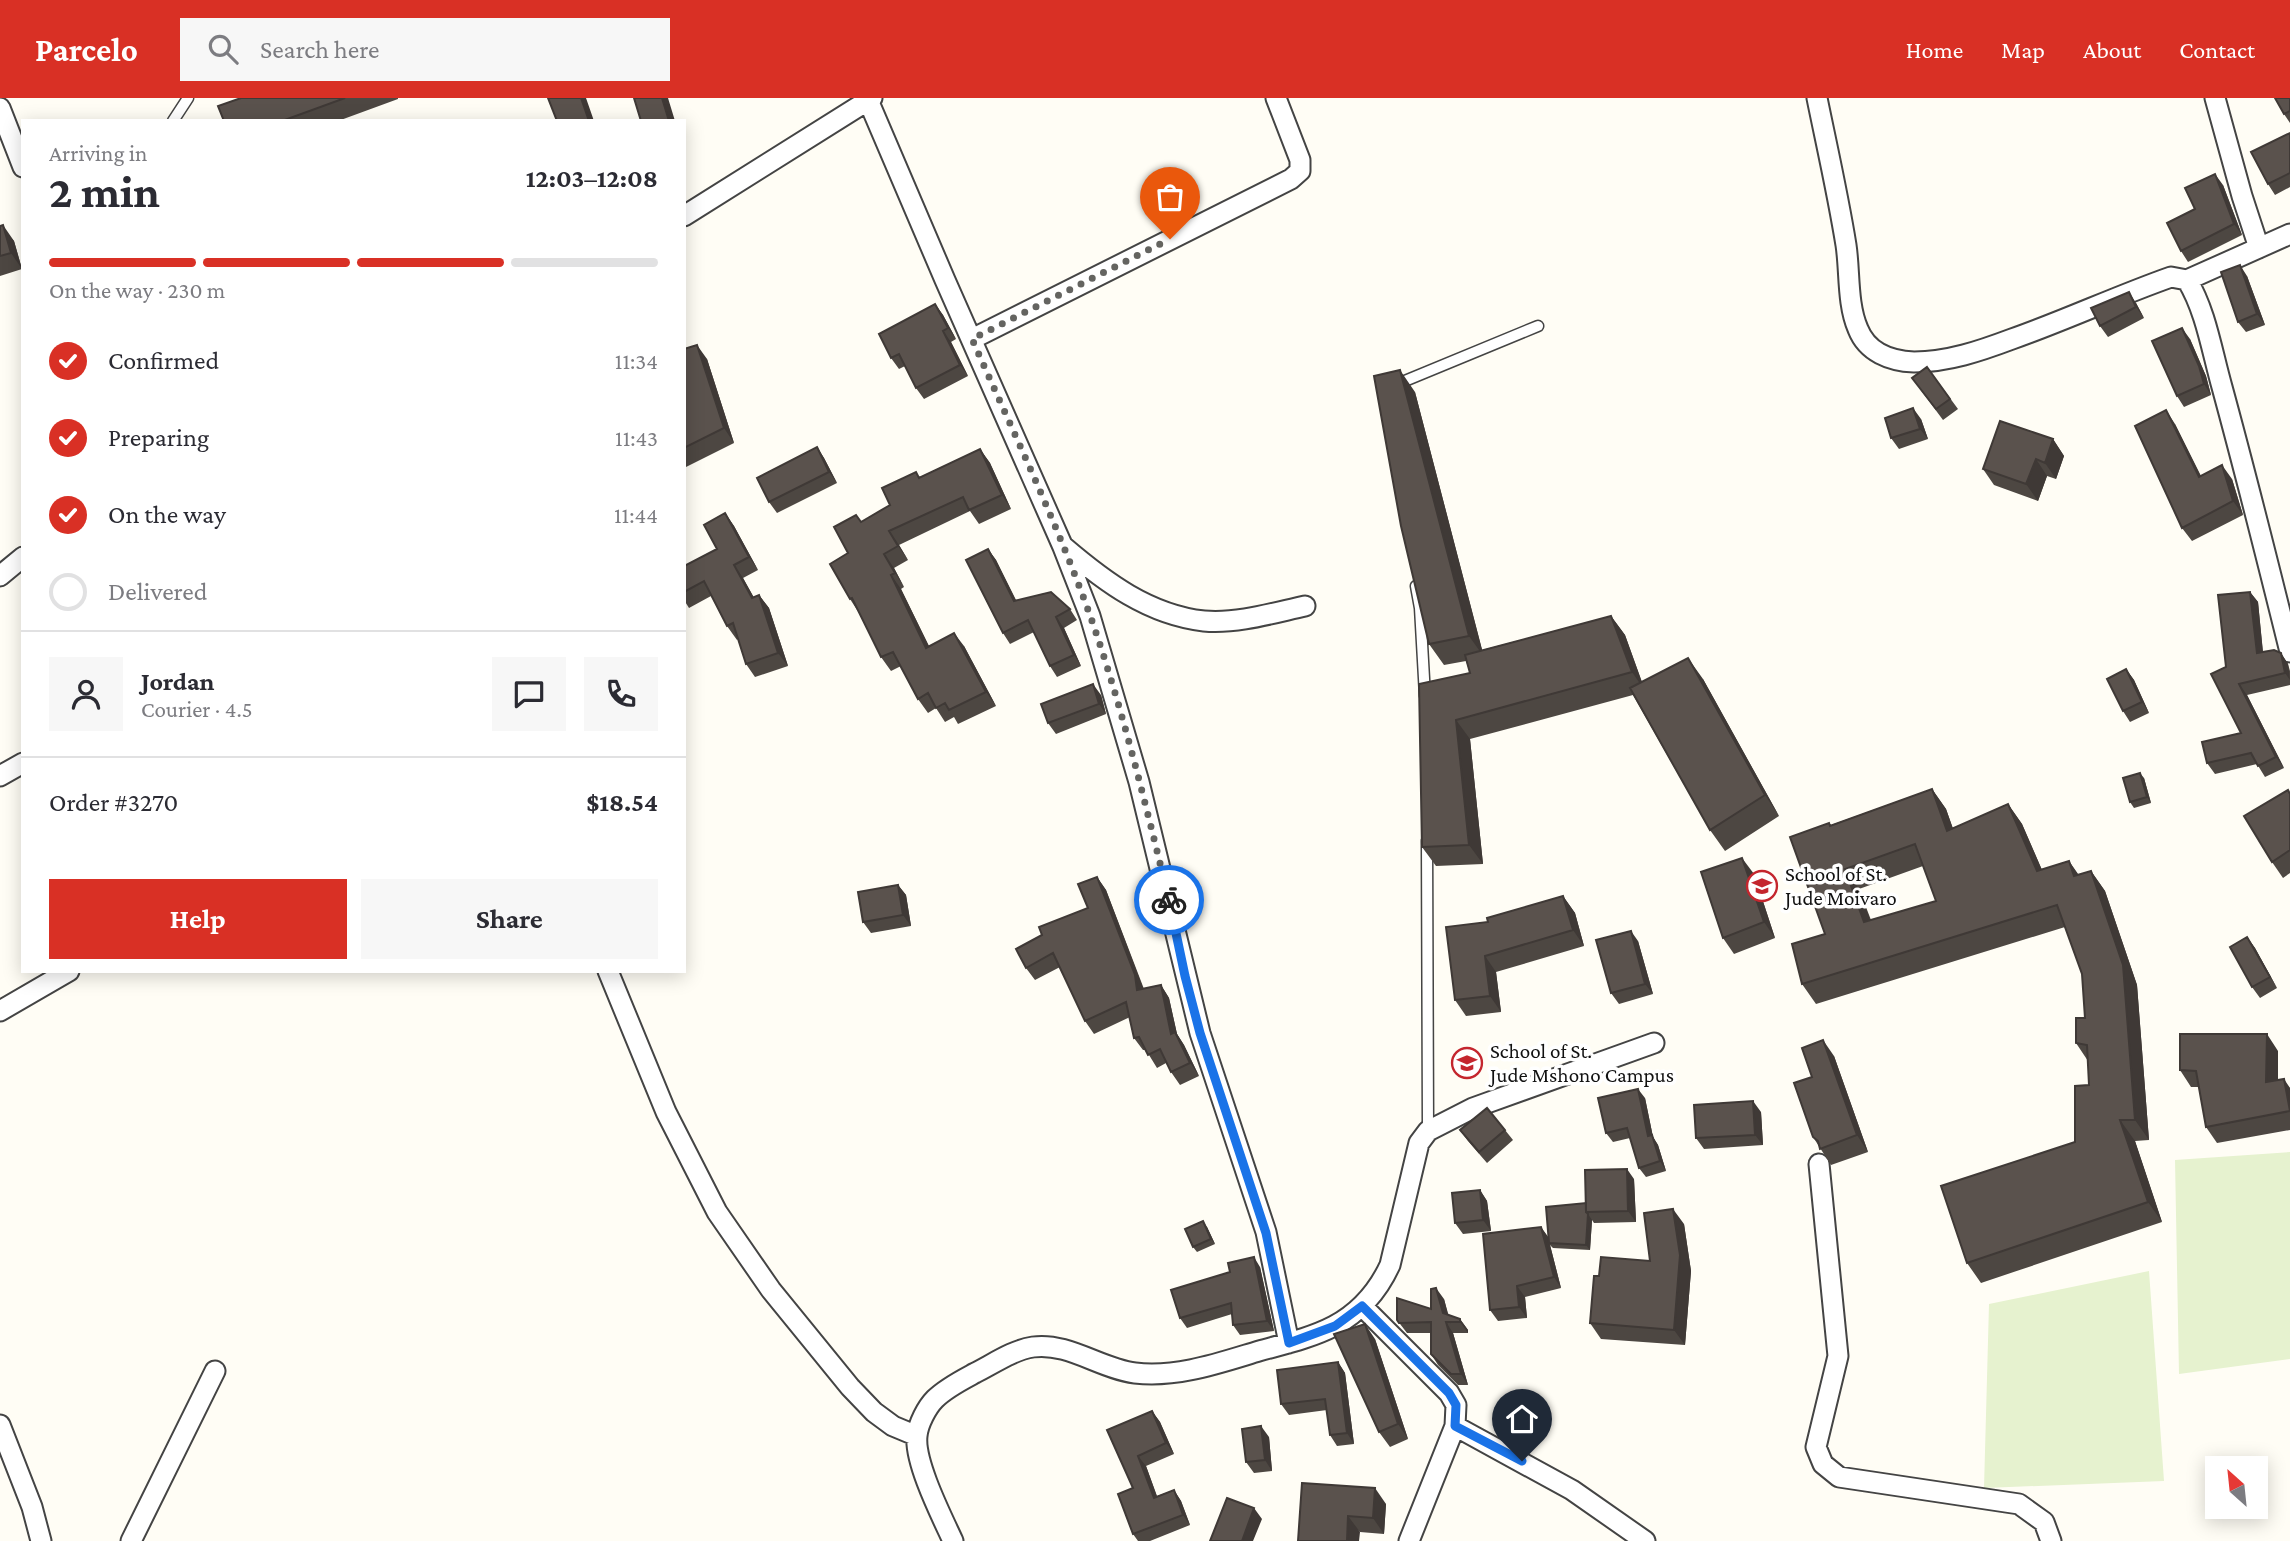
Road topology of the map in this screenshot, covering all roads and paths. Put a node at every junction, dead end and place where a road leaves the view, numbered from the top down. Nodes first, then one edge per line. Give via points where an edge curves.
1 (188, 98) edge
2 (1276, 98) edge
3 (1817, 98) edge
4 (2215, 98) edge
5 (870, 99) edge
6 (0, 108) edge
7 (174, 119) edge
8 (21, 162) edge
9 (686, 215) edge
10 (2290, 234) edge
11 (2259, 248) junction
12 (2187, 280) junction
13 (1538, 326) dead end
14 (972, 339) junction
15 (1387, 389) edge
16 (1063, 547) junction
17 (21, 558) edge
18 (0, 576) edge
19 (1415, 581) edge
20 (1305, 606) dead end
21 (2290, 652) edge
22 (1426, 706) edge
23 (21, 764) edge
24 (0, 776) edge
25 (1426, 829) edge
26 (66, 973) edge
27 (609, 973) edge
28 (0, 1011) edge
29 (1654, 1043) dead end
30 (1428, 1130) junction
31 (1819, 1164) edge
32 (1362, 1306) junction
33 (1289, 1343) junction
34 (215, 1371) dead end
35 (0, 1425) edge
36 (1455, 1426) junction
37 (917, 1436) junction
38 (41, 1541) edge
39 (131, 1541) edge
40 (953, 1541) edge
41 (1409, 1541) edge
42 (1645, 1541) edge
43 (2051, 1541) edge

1 - 7 lane
2 - 14 street via 1300,160 1300,171 1291,179
3 - 12 street via 1843,229 1852,307 1865,343 1877,353 1912,362 1945,359 2022,336 2171,277
4 - 11 street
5 - 9 street
5 - 14 street
6 - 8 street
10 - 11 street
11 - 12 street
12 - 21 street via 2218,375
13 - 15 lane
14 - 16 street
16 - 20 street via 1120,590 1176,616 1206,621
16 - 33 street via 1123,724 1200,1033 1266,1233
17 - 18 street
19 - 22 lane
23 - 24 street
25 - 30 lane
26 - 28 street
27 - 37 street via 666,1112 717,1212 771,1290 850,1387 893,1426
29 - 30 street via 1473,1108
30 - 32 street via 1419,1143 1390,1265 1376,1293
31 - 43 street via 1838,1356 1816,1447 1823,1464 1839,1477 2019,1504 2044,1522
32 - 33 street via 1335,1326
32 - 36 street via 1449,1393 1456,1405
33 - 37 street via 1177,1372 1134,1373 1052,1347 1032,1347 1007,1356 935,1399
34 - 39 street
35 - 38 street
36 - 41 street
36 - 42 street via 1572,1490
37 - 40 street via 934,1500

